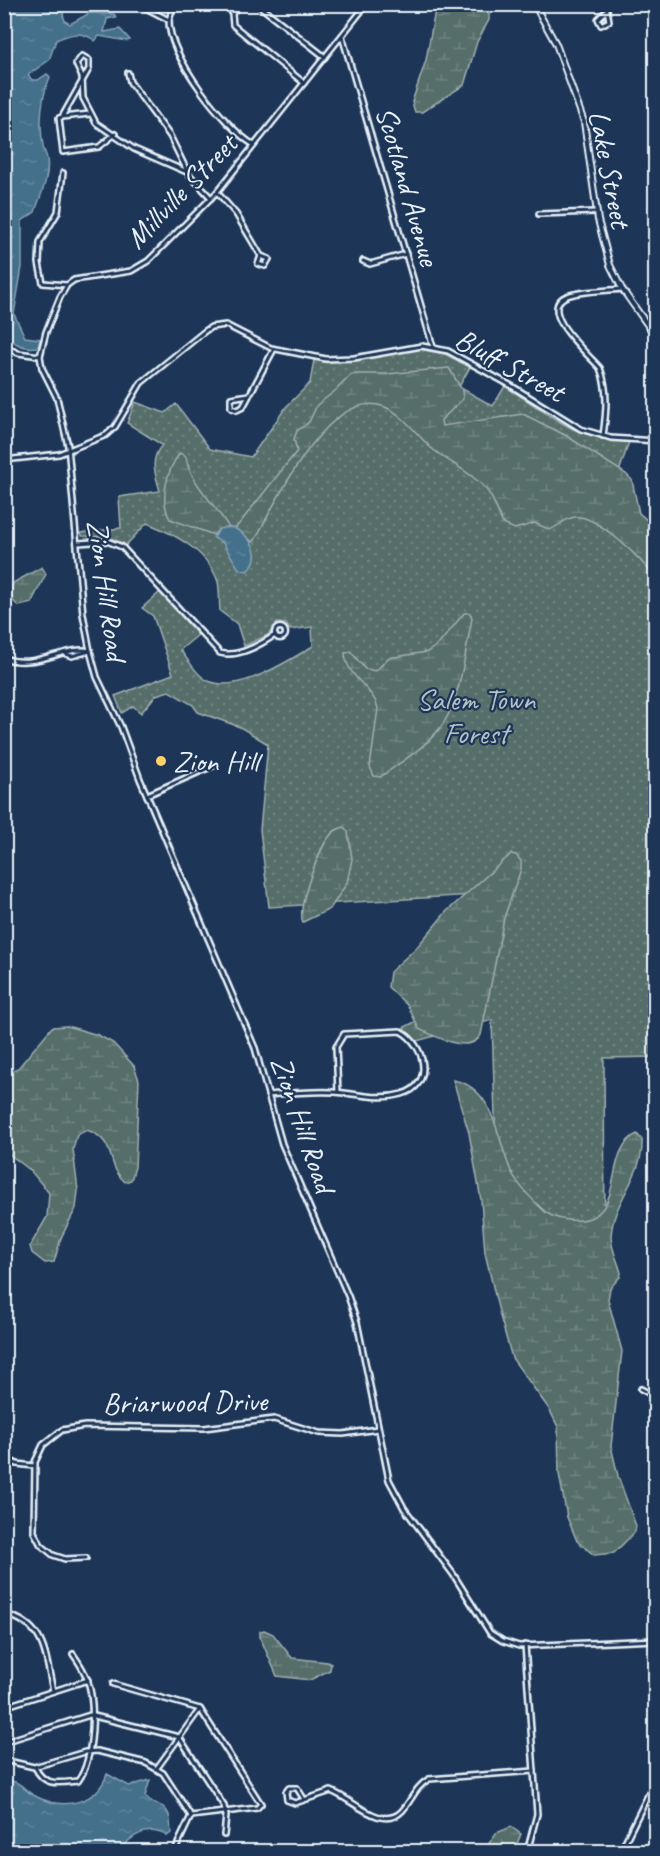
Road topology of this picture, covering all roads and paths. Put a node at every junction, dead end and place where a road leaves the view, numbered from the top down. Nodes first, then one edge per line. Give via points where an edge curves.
1 (138, 4) edge
2 (150, 4) edge
3 (174, 4) edge
4 (239, 4) edge
5 (257, 4) edge
6 (367, 4) edge
7 (534, 4) edge
8 (606, 4) edge
9 (152, 10) junction
10 (607, 10) junction
11 (169, 20) junction
12 (342, 36) junction
13 (325, 57) junction
14 (128, 73) dead end
15 (82, 78) junction
16 (304, 83) junction
17 (90, 114) junction
18 (62, 117) junction
19 (115, 134) junction
20 (254, 145) junction
21 (187, 172) junction
22 (63, 173) dead end
23 (217, 192) junction
24 (211, 198) junction
25 (596, 212) junction
26 (539, 214) dead end
27 (406, 254) junction
28 (261, 255) dead end
29 (363, 261) dead end
30 (67, 285) junction
31 (622, 289) junction
32 (656, 337) edge
33 (4, 346) edge
34 (433, 347) junction
35 (274, 349) junction
36 (40, 357) junction
37 (249, 395) junction
38 (603, 436) junction
39 (656, 441) edge
40 (68, 452) junction
41 (4, 460) edge
42 (78, 543) junction
43 (275, 635) dead end
44 (90, 651) junction
45 (4, 658) edge
46 (215, 765) dead end
47 (147, 795) junction
48 (4, 894) edge
49 (4, 918) edge
50 (338, 1092) junction
51 (268, 1095) junction
52 (641, 1389) dead end
53 (656, 1397) edge
54 (378, 1429) junction
55 (4, 1458) edge
56 (34, 1466) junction
57 (87, 1558) dead end
58 (4, 1614) edge
59 (656, 1640) edge
60 (525, 1645) junction
61 (73, 1654) dead end
62 (88, 1680) junction
63 (113, 1684) dead end
64 (53, 1691) junction
65 (4, 1707) edge
66 (200, 1708) junction
67 (90, 1715) junction
68 (179, 1737) junction
69 (4, 1742) edge
70 (90, 1751) junction
71 (4, 1760) edge
72 (35, 1767) junction
73 (157, 1768) junction
74 (534, 1770) junction
75 (656, 1779) edge
76 (304, 1799) junction
77 (226, 1811) junction
78 (190, 1816) junction
79 (224, 1835) dead end
80 (147, 1851) edge
81 (162, 1851) edge
82 (174, 1851) edge
83 (527, 1851) edge
84 (622, 1851) edge

1 - 9 street
2 - 9 street
3 - 11 street
4 - 16 street via 232,14 233,25
5 - 13 street
6 - 12 street, Millville Street
7 - 25 street, Lake Street via 556,44 584,122
8 - 10 street
9 - 11 street
10 - 10 street via 608,22 601,25 598,19
11 - 20 street via 179,53 194,81 230,128
12 - 13 street, Millville Street
12 - 27 street, Scotland Avenue
13 - 16 street, Millville Street
14 - 21 street via 130,82 176,147
15 - 15 street via 76,64 85,57 90,64
15 - 17 street via 83,98
15 - 18 street
16 - 20 street, Millville Street
17 - 18 street
17 - 19 street via 96,123
18 - 19 street via 59,118 63,152 99,147
19 - 21 street via 134,149
20 - 23 street, Millville Street
21 - 24 street
22 - 30 street via 58,212 40,242 39,263 43,284
23 - 24 street, Millville Street
23 - 28 street
24 - 30 street, Millville Street via 142,265 120,274 81,278
25 - 26 street
25 - 31 street, Lake Street via 607,254
27 - 29 street via 370,264
27 - 34 street, Scotland Avenue
30 - 36 street via 46,332
31 - 32 street, Lake Street
31 - 38 street via 572,294 556,310 561,325 603,376
33 - 36 street
34 - 35 street, Bluff Street via 346,359
34 - 38 street, Bluff Street via 501,380 574,426
35 - 37 street
35 - 40 street, Bluff Street via 226,325 211,327 141,383 106,435
36 - 40 street via 59,406
37 - 37 street via 240,410 231,408 231,398
38 - 39 street, Bluff Street
40 - 41 street, Bluff Street
40 - 42 street, Zion Hill Road
42 - 43 street via 107,541 122,547 220,653 252,648
42 - 44 street, Zion Hill Road
44 - 45 street via 29,662
44 - 47 street, Zion Hill Road via 97,677
46 - 47 street
47 - 51 street, Zion Hill Road via 255,1047
48 - 49 street
50 - 50 street via 387,1097 409,1092 422,1076 421,1054 400,1031 344,1034 336,1047
50 - 51 street
51 - 54 street, Zion Hill Road via 282,1144 357,1322
52 - 53 street
54 - 56 street, Briarwood Drive via 319,1433 274,1419 192,1429 74,1426 49,1439
54 - 60 street, Zion Hill Road via 389,1480 404,1508 490,1633 503,1641
55 - 56 street
56 - 57 street, Briarwood Drive via 34,1525 39,1543 57,1557
58 - 64 street via 19,1618 39,1633
59 - 60 street, Zion Hill Road
60 - 74 street
61 - 62 street
62 - 64 street
62 - 67 street
63 - 66 street
64 - 65 street
66 - 68 street
66 - 77 street via 261,1803 257,1808
67 - 68 street
67 - 69 street
67 - 70 street
68 - 73 street
68 - 77 street
70 - 72 street
70 - 72 street via 78,1781 46,1782
70 - 73 street
71 - 72 street
73 - 78 street
74 - 76 street via 429,1779 417,1788 402,1811 388,1818 331,1791
74 - 83 street via 537,1814
75 - 84 street
76 - 76 street via 290,1802 286,1792 297,1788
77 - 78 street
77 - 79 street
78 - 82 street
80 - 81 street

